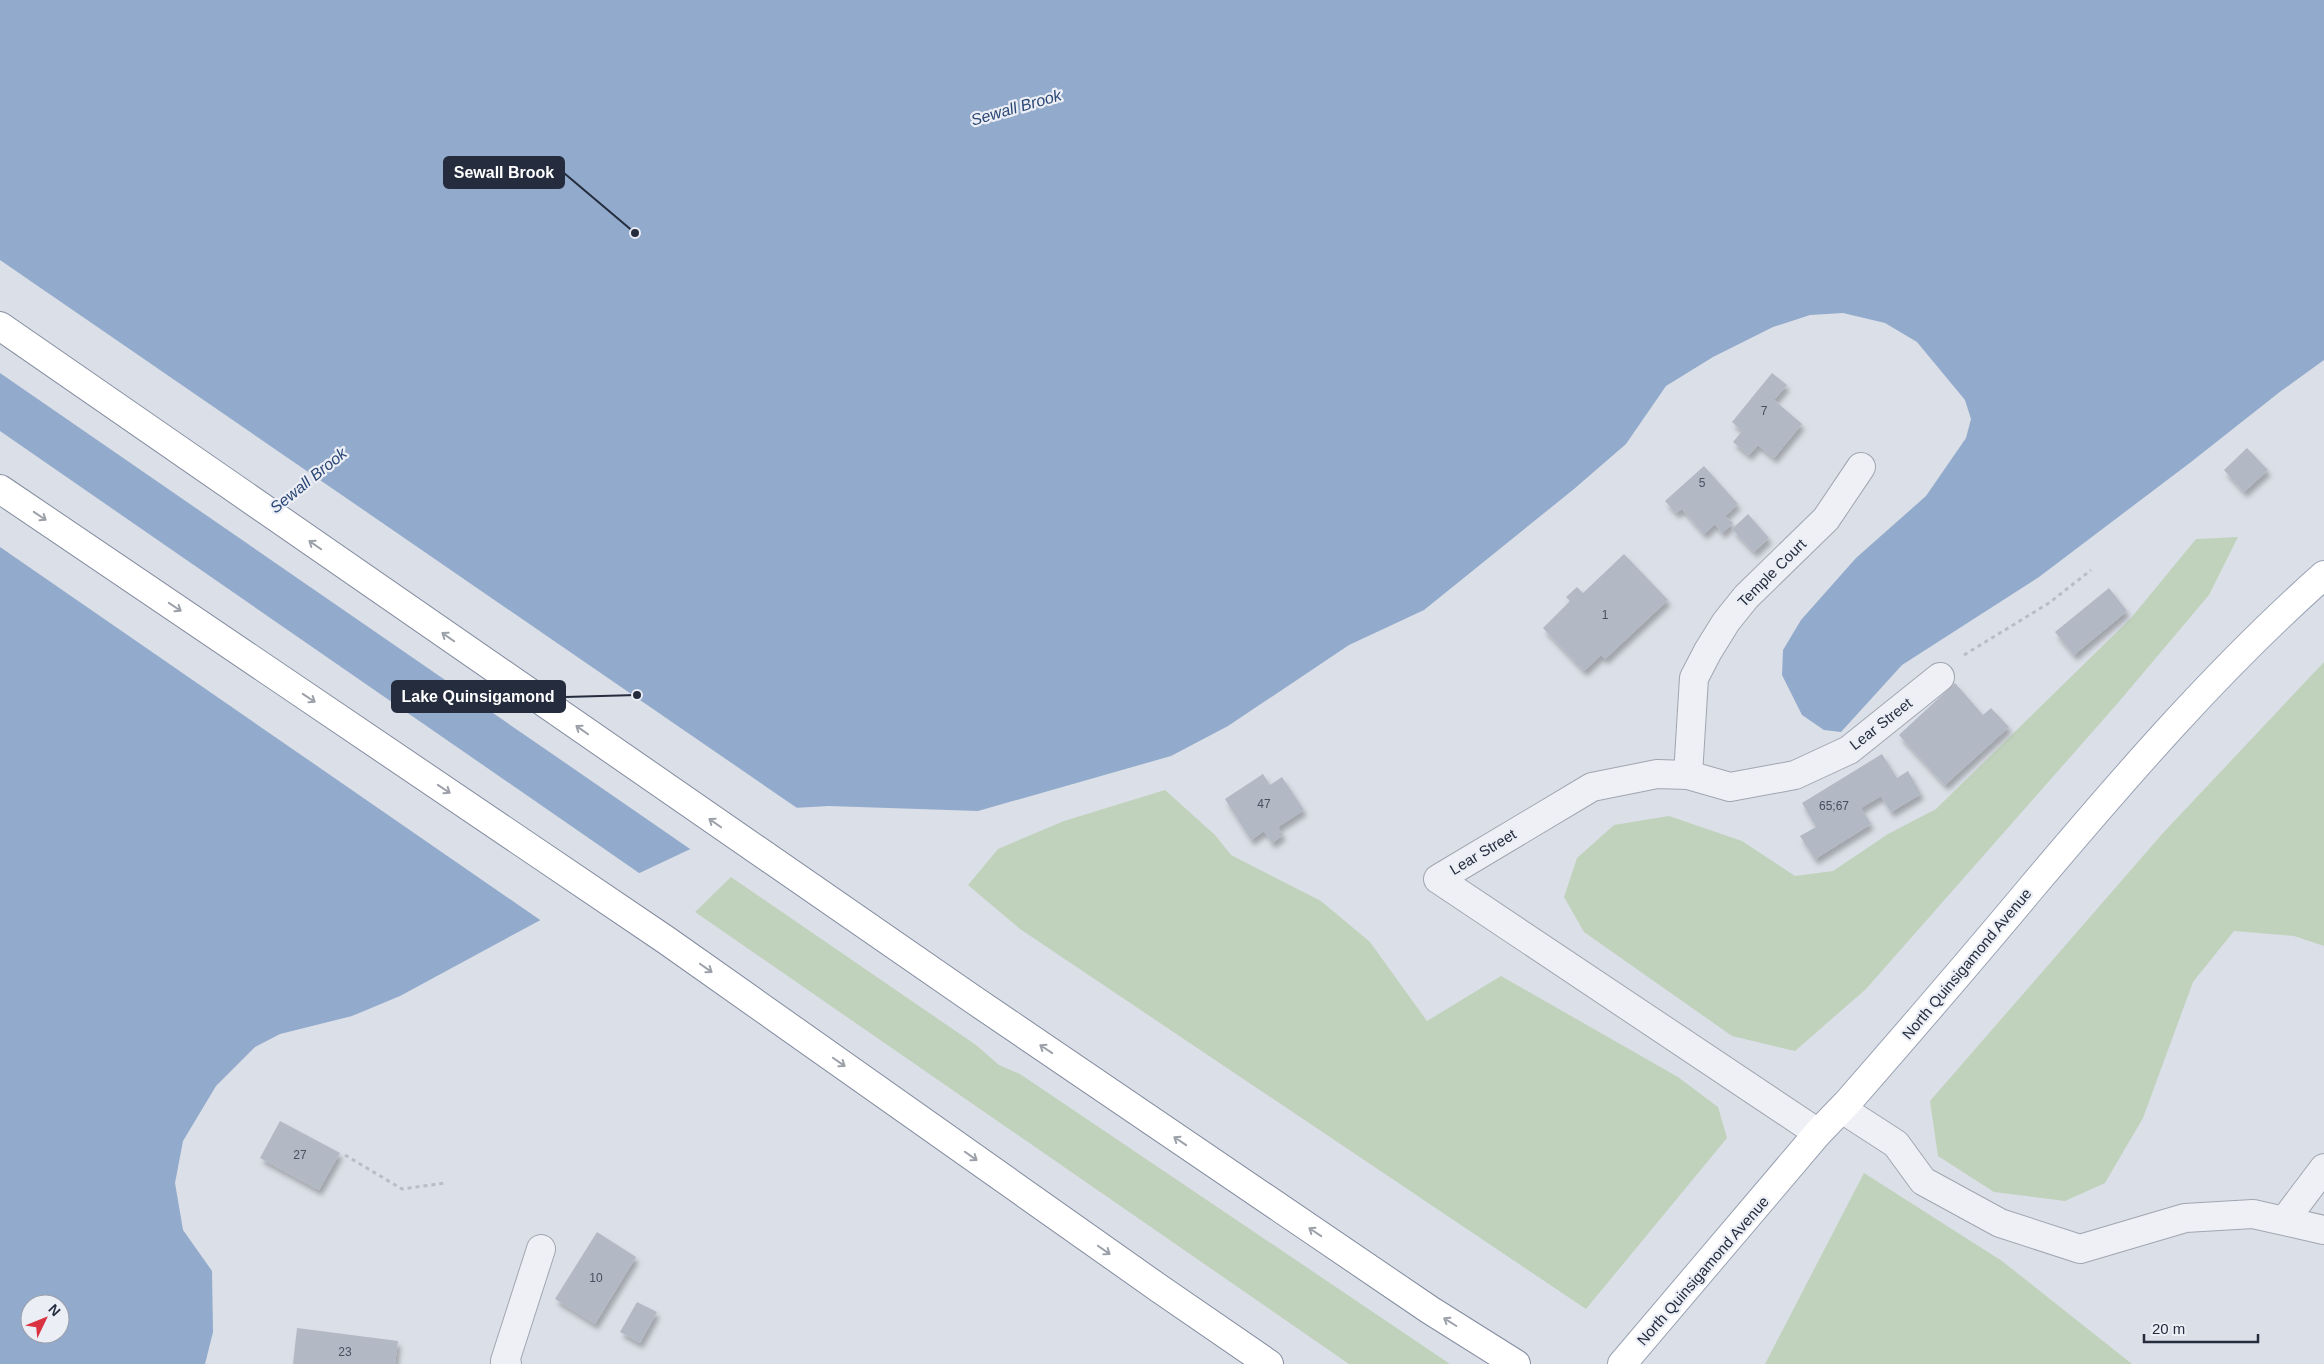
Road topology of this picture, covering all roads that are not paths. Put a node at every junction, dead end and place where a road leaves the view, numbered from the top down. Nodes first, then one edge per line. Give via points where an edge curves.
1 (0, 326) edge
2 (1861, 467) dead end
3 (0, 488) edge
4 (2324, 575) edge
5 (1940, 678) road end
6 (1688, 775) junction
7 (1842, 1109) junction
8 (1818, 1133) junction
9 (2324, 1168) edge
10 (2284, 1221) junction
11 (2324, 1230) edge
12 (541, 1249) dead end
13 (507, 1364) edge
14 (1270, 1364) edge
15 (1516, 1364) edge
16 (1622, 1364) edge

15 -> 1 main road via 1413,1299 756,850
2 - 6 street, Temple Court via 1826,518 1746,596 1708,651 1694,678
3 -> 14 main road via 666,940
4 - 7 main road, North Quinsigamond Avenue via 2268,625 2187,708
5 - 6 street, Lear Street via 1849,750 1795,775 1730,787
6 - 8 street, Lear Street via 1657,774 1592,787 1438,879
7 - 8 main road, North Quinsigamond Avenue
7 - 10 street via 1896,1144 1923,1181 2000,1223 2080,1249 2185,1218 2253,1214
8 - 16 main road, North Quinsigamond Avenue
9 - 10 street
10 - 11 street
12 - 13 street via 505,1361

